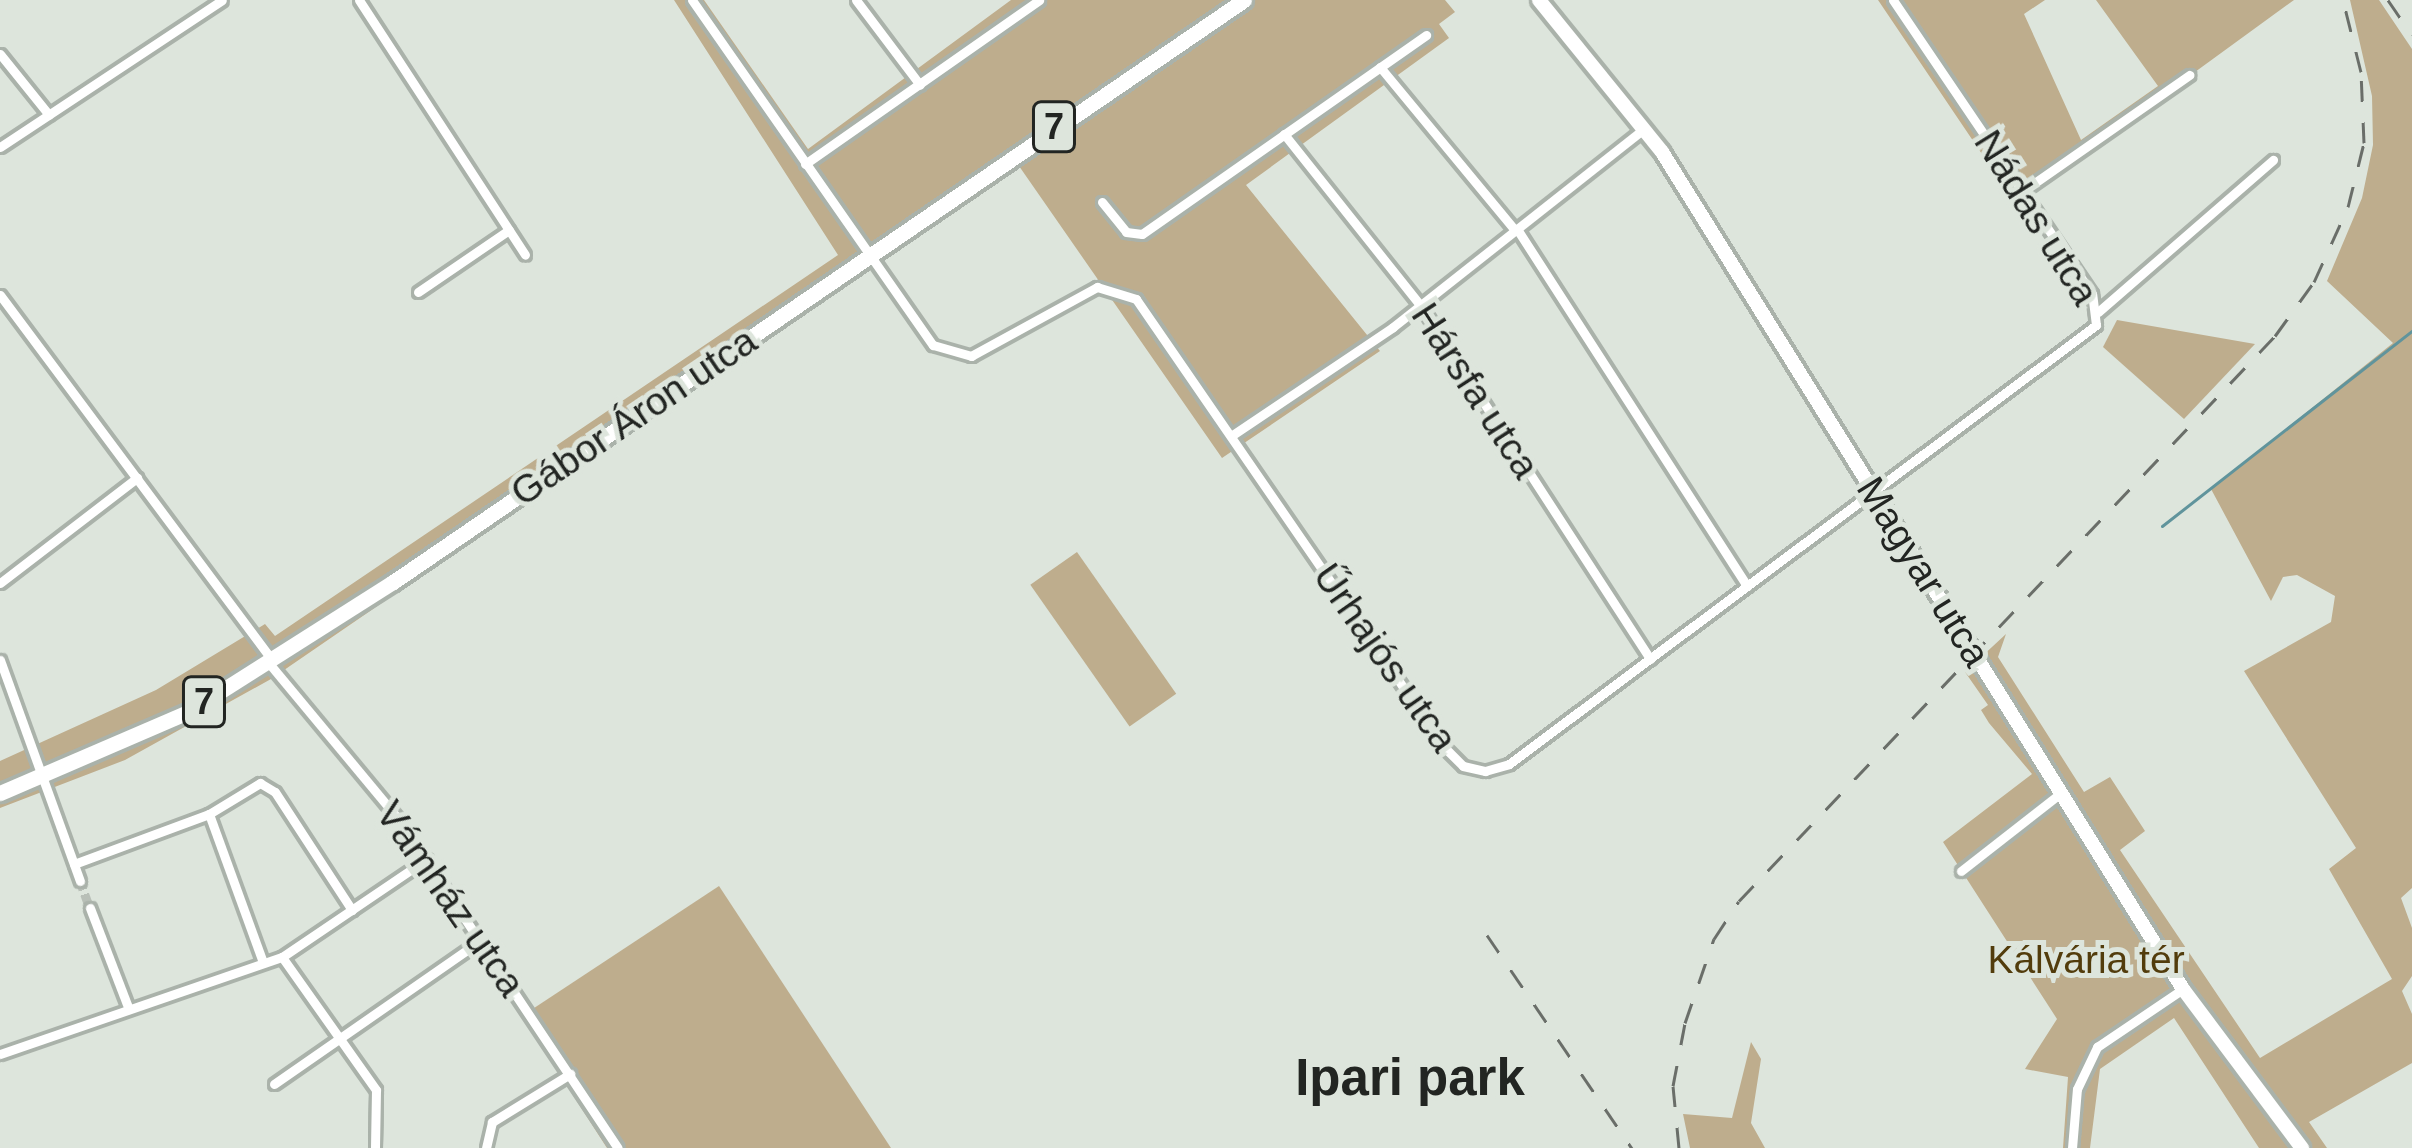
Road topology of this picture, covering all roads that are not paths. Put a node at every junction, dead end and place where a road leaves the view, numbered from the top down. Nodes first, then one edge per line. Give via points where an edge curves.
1 (222, 0) edge
2 (358, 0) edge
3 (692, 0) edge
4 (856, 0) edge
5 (1244, 0) edge
6 (1539, 0) edge
7 (1893, 0) edge
8 (1030, 2) edge
9 (1426, 35) dead end
10 (0, 54) edge
11 (1380, 68) junction
12 (2189, 75) dead end
13 (920, 85) junction
14 (49, 115) junction
15 (1645, 128) junction
16 (1284, 134) junction
17 (0, 147) edge
18 (2273, 160) dead end
19 (805, 164) junction
20 (2023, 191) junction
21 (1102, 202) dead end
22 (508, 230) junction
23 (1516, 230) junction
24 (525, 255) dead end
25 (867, 258) junction
26 (418, 292) dead end
27 (0, 296) edge
28 (1421, 306) junction
29 (2098, 312) junction
30 (1231, 436) junction
31 (137, 478) junction
32 (1874, 492) junction
33 (0, 583) edge
34 (1747, 586) junction
35 (1650, 659) junction
36 (0, 660) edge
37 (270, 660) junction
38 (44, 778) junction
39 (0, 793) edge
40 (2061, 793) junction
41 (209, 814) junction
42 (427, 859) junction
43 (74, 864) junction
44 (1961, 871) dead end
45 (80, 881) tunnel mouth
46 (90, 908) tunnel mouth
47 (352, 910) junction
48 (481, 940) junction
49 (282, 958) junction
50 (263, 962) junction
51 (2183, 988) junction
52 (128, 1007) junction
53 (338, 1039) junction
54 (0, 1054) edge
55 (570, 1074) junction
56 (274, 1084) dead end
57 (375, 1148) edge
58 (486, 1148) edge
59 (618, 1148) edge
60 (2072, 1148) edge
61 (2302, 1148) edge

1 - 14 street
2 - 22 street
3 - 19 street
4 - 13 street
5 - 25 main road, Gábor Áron utca / 7
6 - 15 main road, Magyar utca
7 - 20 street, Nádas utca
8 - 13 street
9 - 11 street
10 - 14 street
11 - 16 street
11 - 23 street
12 - 20 street
13 - 19 street
14 - 17 street
15 - 23 street
15 - 32 main road, Magyar utca
16 - 21 street via 1138,236
16 - 28 street, Hársfa utca
18 - 29 street
19 - 25 street
20 - 29 street, Nádas utca
22 - 24 street
22 - 26 street
23 - 28 street
23 - 34 street
25 - 30 street, Űrhajós utca via 920,333 958,356 991,349 1088,289 1113,286 1150,316
25 - 37 main road, Gábor Áron utca / 7
27 - 31 street, Vámház utca
28 - 30 street
28 - 35 street, Hársfa utca
29 - 32 street, Nádas utca via 2084,342
30 - 35 street, Űrhajós utca via 1463,766 1502,768
31 - 33 street
31 - 37 street, Vámház utca
32 - 34 street, Űrhajós utca
32 - 40 main road, Magyar utca
34 - 35 street, Űrhajós utca
36 - 38 street
37 - 38 main road, Gábor Áron utca / 7 via 188,712
37 - 42 street, Vámház utca
38 - 39 main road, Gábor Áron utca / 7
38 - 43 street
40 - 44 street
40 - 51 main road, Magyar utca
41 - 43 street
41 - 47 street via 253,786 270,787
41 - 50 street
42 - 47 street
42 - 48 street, Vámház utca
43 - 45 street
46 - 52 street
47 - 49 street
48 - 53 street
48 - 55 street, Vámház utca
49 - 50 street
49 - 53 street
50 - 52 street
51 - 60 street via 2097,1047 2077,1090
51 - 61 main road, Magyar utca
52 - 54 street
53 - 56 street
53 - 57 street via 378,1093
55 - 58 street via 490,1123
55 - 59 street, Vámház utca

